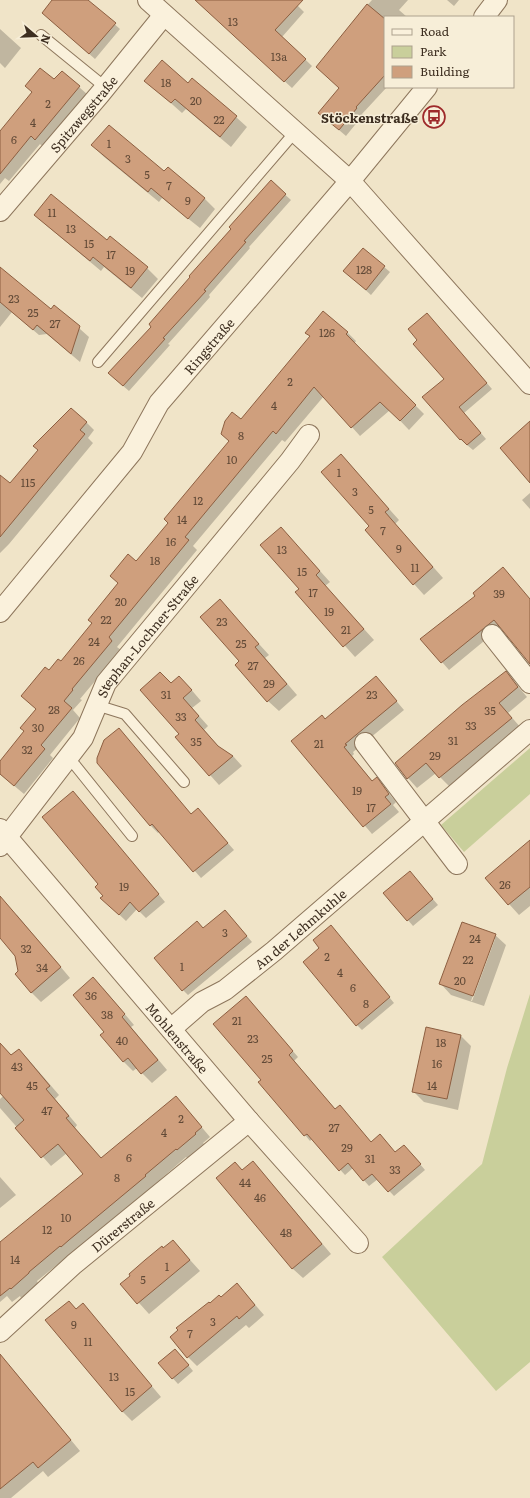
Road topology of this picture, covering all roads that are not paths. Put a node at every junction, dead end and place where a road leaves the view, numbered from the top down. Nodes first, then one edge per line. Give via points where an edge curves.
1 (148, 0) edge
2 (497, 0) edge
3 (164, 15) junction
4 (485, 16) edge
5 (41, 35) dead end
6 (105, 87) junction
7 (426, 88) edge
8 (295, 132) junction
9 (350, 181) junction
10 (0, 211) edge
11 (98, 362) dead end
12 (530, 384) edge
13 (309, 435) dead end
14 (0, 612) edge
15 (492, 635) dead end
16 (530, 683) edge
17 (96, 705) junction
18 (530, 730) edge
19 (365, 743) dead end
20 (66, 760) junction
21 (184, 782) dead end
22 (425, 822) junction
23 (132, 836) dead end
24 (2, 838) edge
25 (457, 864) dead end
26 (171, 1029) junction
27 (249, 1121) junction
28 (358, 1243) dead end
29 (0, 1332) edge

1 - 3 street
2 - 4 street
3 - 6 street, Spitzwegstraße
3 - 8 street
5 - 6 lane
6 - 10 street, Spitzwegstraße
7 - 9 street, Ringstraße
8 - 9 street
8 - 11 lane
9 - 12 street
9 - 14 street, Ringstraße via 160,403 132,452
13 - 17 street, Stephan-Lochner-Straße via 106,683
15 - 16 street
17 - 20 street, Stephan-Lochner-Straße via 83,738
17 - 21 lane via 125,714
18 - 22 street, An der Lehmkuhle
19 - 22 street
20 - 23 lane via 76,766
20 - 24 street, Stephan-Lochner-Straße
22 - 25 street
22 - 26 street, An der Lehmkuhle via 274,951 225,990 202,1002
24 - 26 street, Mohlenstraße
26 - 27 street, Mohlenstraße
27 - 28 street, Mohlenstraße
27 - 29 street, Dürerstraße via 74,1264

